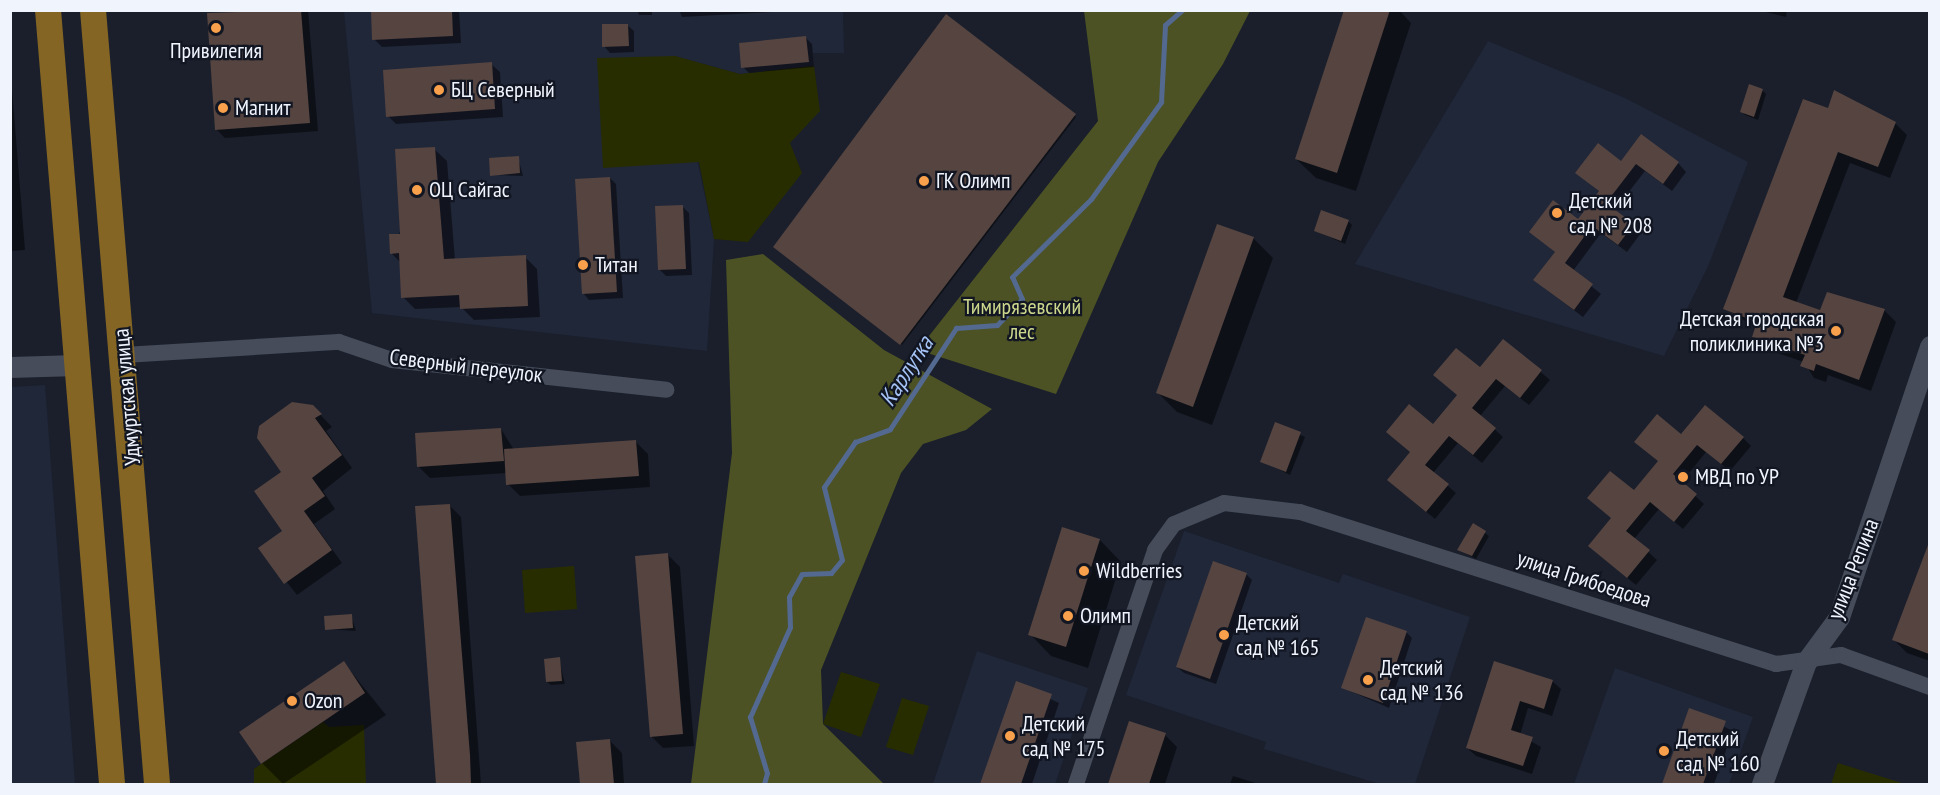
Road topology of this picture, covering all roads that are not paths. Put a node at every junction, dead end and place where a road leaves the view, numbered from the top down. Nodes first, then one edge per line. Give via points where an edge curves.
1 (48, 10) edge
2 (93, 10) edge
3 (1929, 346) edge
4 (124, 355) junction
5 (76, 365) junction
6 (10, 368) edge
7 (666, 390) dead end
8 (1806, 662) junction
9 (1929, 687) edge
10 (112, 784) edge
11 (157, 784) edge
12 (1076, 784) edge
13 (1762, 784) edge

1 - 5 main road
2 - 4 main road, Удмуртская улица
3 - 8 street, улица Репина via 1839,616
4 - 7 street, Северный переулок via 339,342 392,360
4 - 11 main road, Удмуртская улица
5 - 6 street
5 - 10 main road
8 - 9 street, улица Грибоедова via 1841,655
8 - 12 street, улица Грибоедова via 1776,664 1300,512 1224,503 1174,524 1155,550
8 - 13 street, улица Репина

